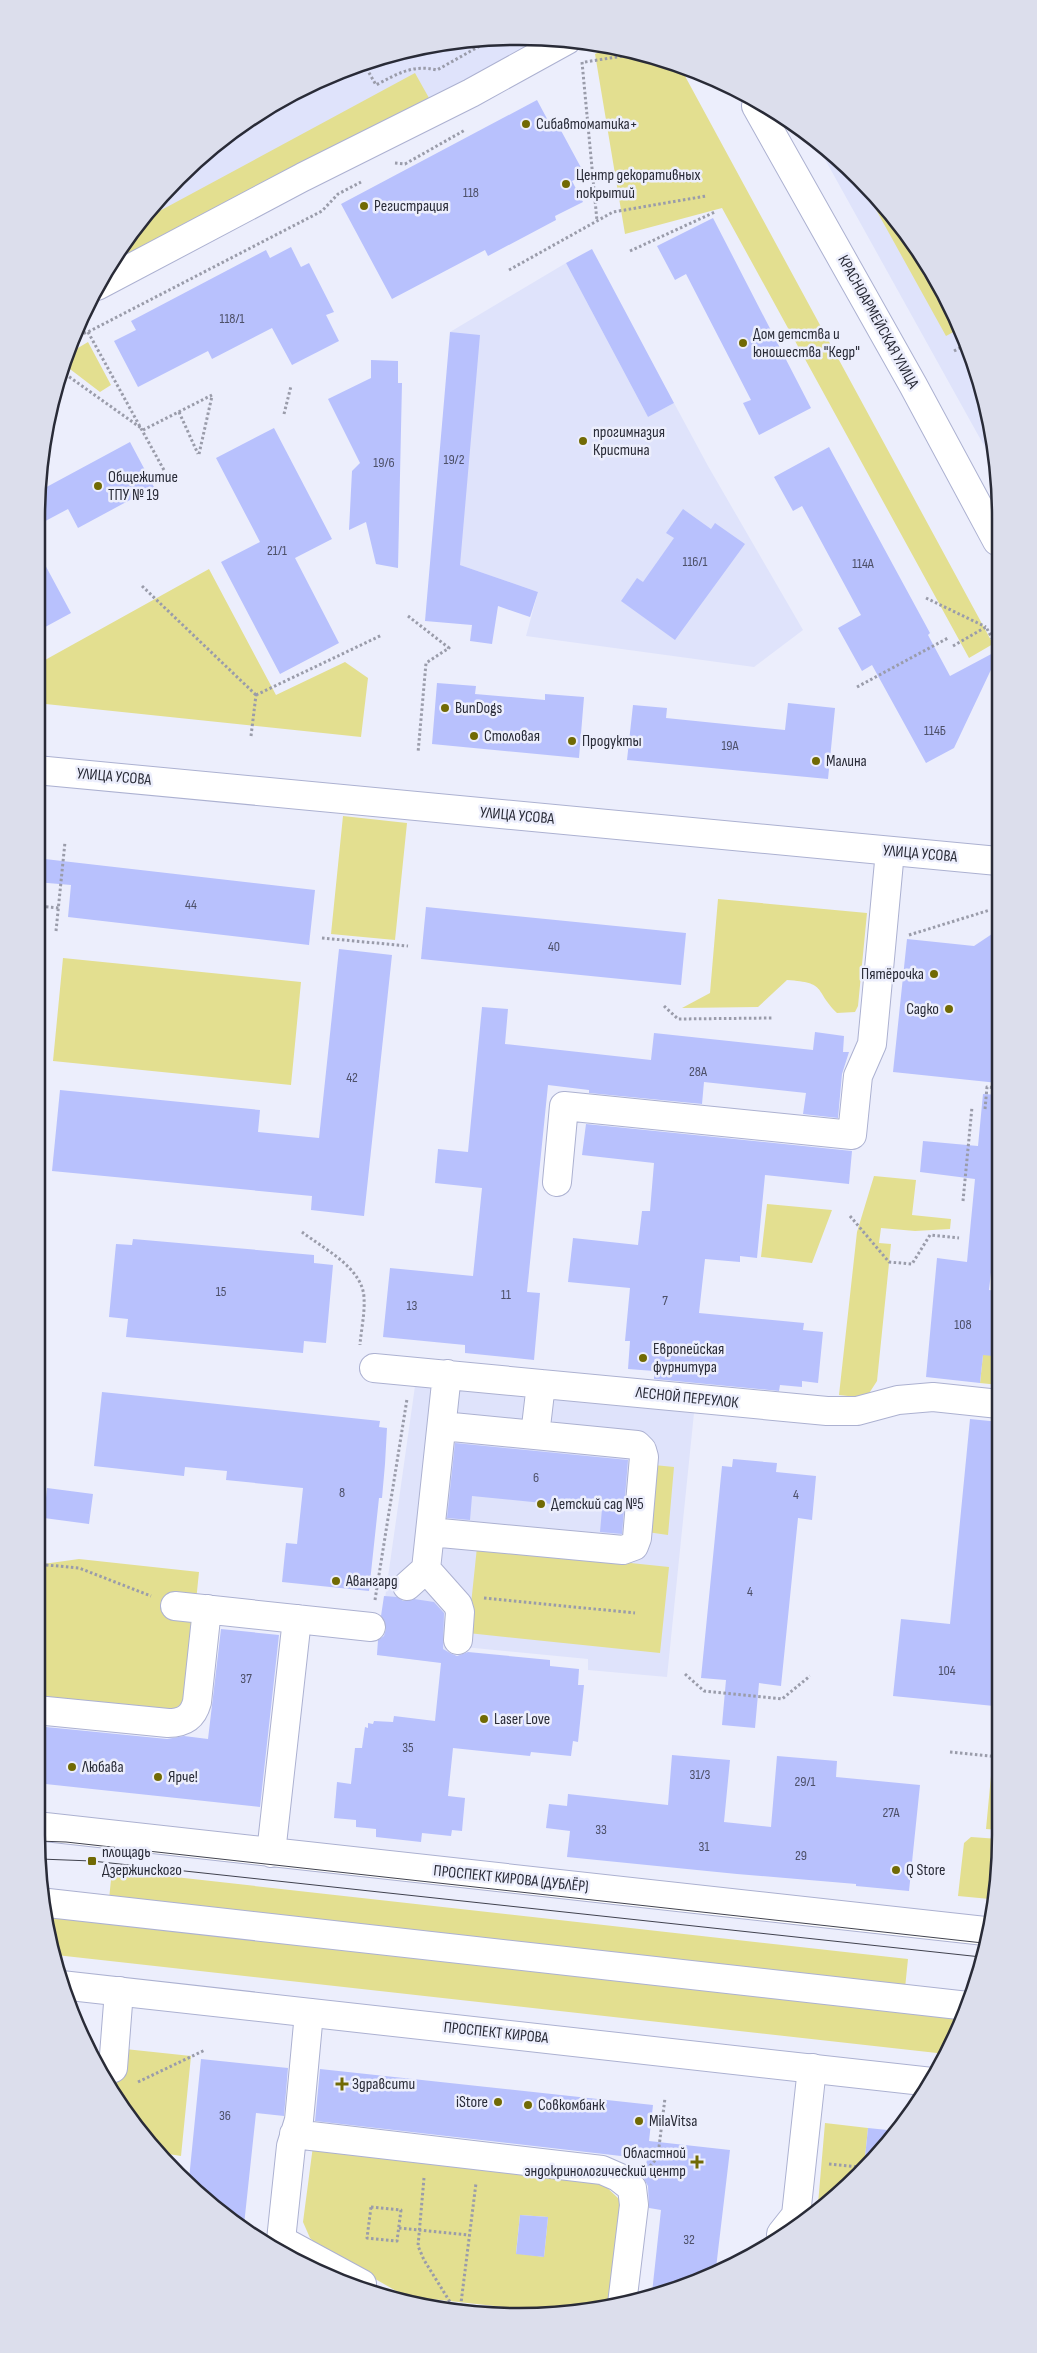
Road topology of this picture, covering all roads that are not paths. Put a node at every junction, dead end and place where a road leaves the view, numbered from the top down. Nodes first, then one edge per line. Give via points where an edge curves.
1 (555, 47) edge
2 (758, 110) edge
3 (110, 279) edge
4 (992, 532) edge
5 (45, 771) edge
6 (890, 851) junction
7 (992, 860) edge
8 (557, 1182) dead end
9 (367, 1357) road end
10 (447, 1374) junction
11 (541, 1384) junction
12 (992, 1403) edge
13 (442, 1426) junction
14 (535, 1435) junction
15 (430, 1532) junction
16 (175, 1606) road end
17 (207, 1609) junction
18 (297, 1619) junction
19 (370, 1627) road end
20 (458, 1640) dead end
21 (45, 1711) edge
22 (45, 1827) edge
23 (271, 1853) junction
24 (50, 1903) edge
25 (982, 1930) edge
26 (70, 1986) edge
27 (119, 1991) junction
28 (960, 2005) edge
29 (309, 2013) junction
30 (812, 2068) junction
31 (122, 2077) road end
32 (923, 2081) edge
33 (294, 2134) junction
34 (791, 2222) edge
35 (275, 2241) edge
36 (623, 2296) edge

1 - 3 street
2 - 4 street, КРАСНОАРМЕЙСКАЯ УЛИЦА
5 - 6 street, УЛИЦА УСОВА
6 - 7 street, УЛИЦА УСОВА
6 - 8 street via 872,1044 858,1076 852,1135 564,1106
9 - 10 street, ЛЕСНОЙ ПЕРЕУЛОК via 411,1371
10 - 11 street, ЛЕСНОЙ ПЕРЕУЛОК
10 - 13 street
11 - 12 street, ЛЕСНОЙ ПЕРЕУЛОК via 827,1411 857,1411 898,1400 933,1397
11 - 14 street
13 - 14 street
13 - 15 street
14 - 15 street via 640,1447 644,1457 634,1546 623,1550
15 - 20 street via 417,1578 458,1605
16 - 17 street
17 - 18 street
17 - 21 street via 197,1702 195,1710 184,1721 168,1723
18 - 19 street
18 - 23 street
22 - 23 street, ПРОСПЕКТ КИРОВА (ДУБЛЁР)
23 - 25 street, ПРОСПЕКТ КИРОВА (ДУБЛЁР)
24 - 28 street
26 - 27 street, ПРОСПЕКТ КИРОВА
27 - 29 street, ПРОСПЕКТ КИРОВА
27 - 31 street
29 - 30 street, ПРОСПЕКТ КИРОВА
29 - 33 street via 299,2120
30 - 32 street, ПРОСПЕКТ КИРОВА
30 - 34 street via 796,2215
33 - 35 street
33 - 36 street via 602,2170 618,2177 632,2188 634,2205

